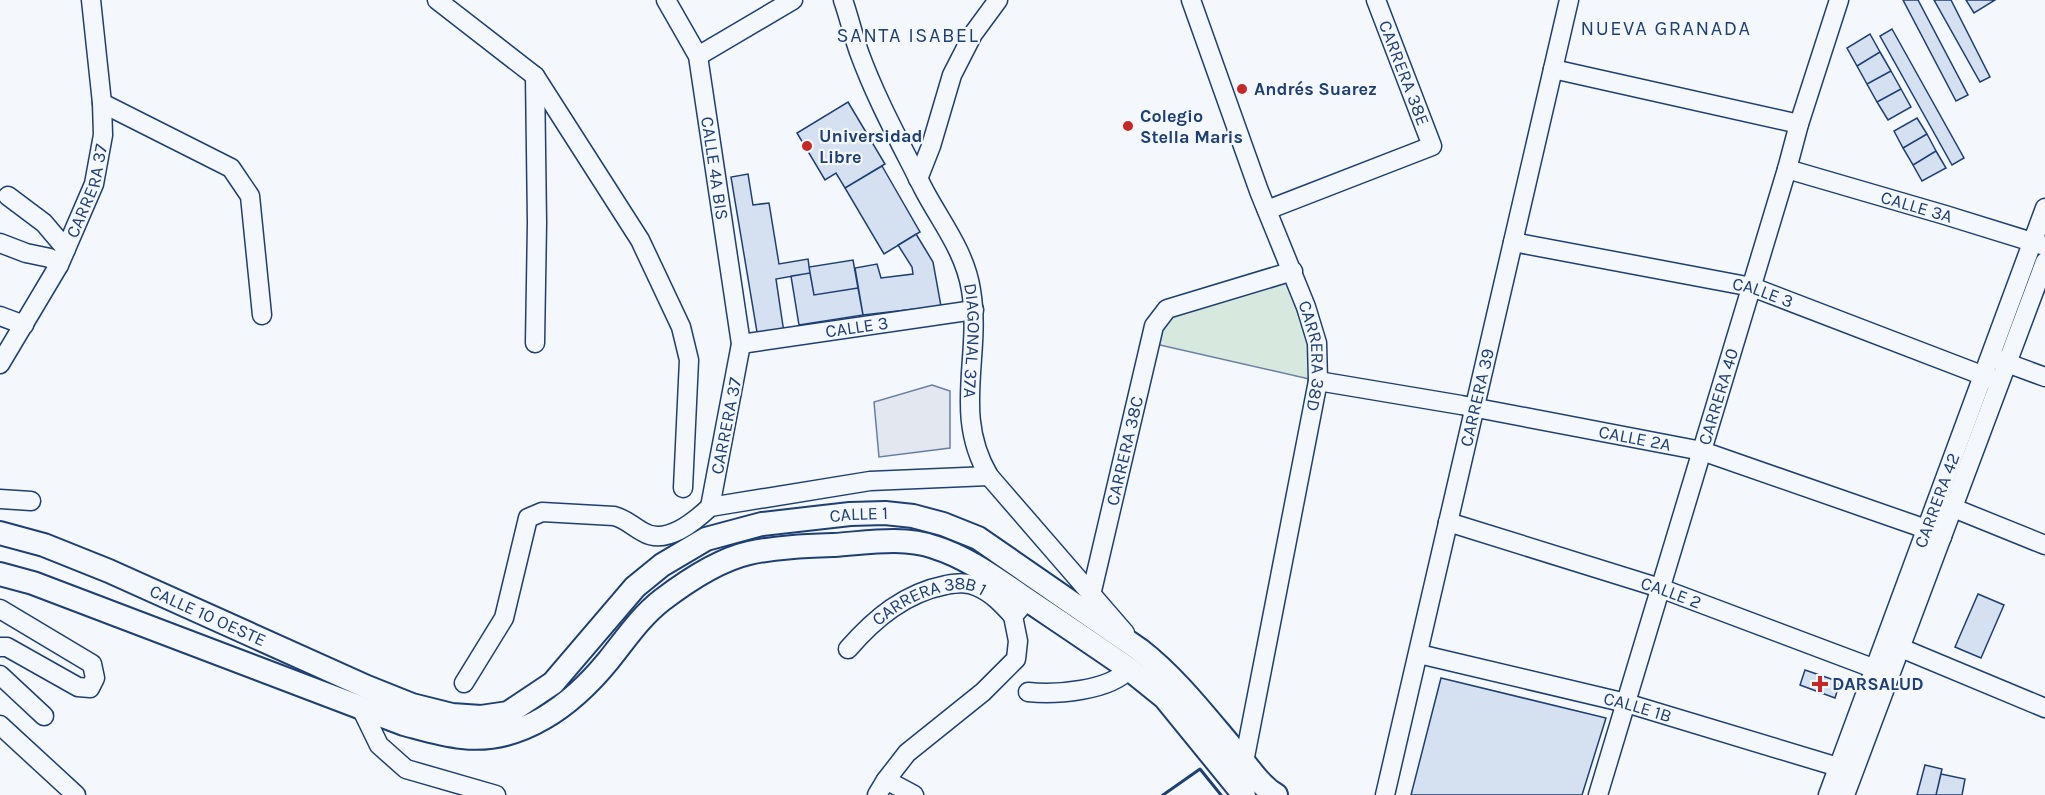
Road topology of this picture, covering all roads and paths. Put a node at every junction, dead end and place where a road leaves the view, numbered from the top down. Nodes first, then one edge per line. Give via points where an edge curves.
1 (91, 0) edge
2 (437, 0) edge
3 (666, 0) edge
4 (793, 0) edge
5 (843, 0) edge
6 (998, 0) edge
7 (1191, 0) edge
8 (1376, 0) edge
9 (1569, 0) edge
10 (1839, 0) edge
11 (698, 56) junction
12 (1553, 69) junction
13 (535, 76) junction
14 (102, 103) junction
15 (1799, 124) junction
16 (1787, 169) junction
17 (918, 179) junction
18 (8, 196) dead end
19 (2045, 208) edge
20 (1267, 210) junction
21 (1513, 242) junction
22 (0, 243) edge
23 (2039, 244) edge
24 (63, 257) junction
25 (2045, 262) edge
26 (1293, 271) junction
27 (1752, 287) junction
28 (974, 310) junction
29 (262, 315) dead end
30 (0, 316) edge
31 (24, 325) junction
32 (535, 343) dead end
33 (741, 344) junction
34 (1999, 360) junction
35 (0, 364) edge
36 (2045, 377) edge
37 (1991, 379) junction
38 (1318, 381) junction
39 (1475, 407) junction
40 (1702, 451) junction
41 (989, 476) junction
42 (683, 488) dead end
43 (0, 499) edge
44 (31, 501) dead end
45 (1945, 504) junction
46 (710, 507) junction
47 (1448, 522) junction
48 (0, 533) edge
49 (1934, 533) junction
50 (2045, 545) edge
51 (109, 572) junction
52 (0, 574) edge
53 (1660, 588) junction
54 (1091, 595) junction
55 (96, 608) junction
56 (1020, 608) junction
57 (0, 609) edge
58 (1893, 644) junction
59 (0, 647) edge
60 (848, 649) dead end
61 (1419, 654) junction
62 (1135, 660) junction
63 (1883, 671) junction
64 (0, 675) edge
65 (464, 683) dead end
66 (1028, 692) dead end
67 (1626, 703) junction
68 (412, 705) joint
69 (361, 708) junction
70 (2045, 708) edge
71 (44, 716) dead end
72 (0, 725) edge
73 (418, 728) joint
74 (7, 739) edge
75 (1244, 762) junction
76 (1846, 770) junction
77 (881, 787) edge
78 (76, 795) edge
79 (496, 795) edge
80 (914, 795) edge
81 (1244, 795) edge
82 (1276, 795) edge
83 (1385, 795) edge
84 (1598, 795) edge
85 (1828, 795) edge
86 (1845, 795) edge

1 - 14 street, CARRERA 37
2 - 13 street
3 - 11 street, CALLE 4A BIS
4 - 11 street
5 - 17 street, DIAGONAL 37A via 859,53
6 - 17 street via 973,34 952,75
7 - 20 street, CARRERA 38D
8 - 20 street, CARRERA 38E via 1432,146
9 - 12 street, CARRERA 39
10 - 15 street, CARRERA 40
11 - 33 street, CALLE 4A BIS
12 - 15 street
12 - 21 street, CARRERA 39
13 - 32 street
13 - 42 street via 640,240 681,327 689,360
14 - 24 street, CARRERA 37 via 103,135 94,184
14 - 29 street via 231,168 250,196
15 - 16 street, CARRERA 40
16 - 23 street, CALLE 3A
16 - 27 street, CARRERA 40
17 - 28 street, DIAGONAL 37A via 960,251
18 - 24 street via 44,223
19 - 23 street, CARRERA 42
20 - 26 street, CARRERA 38D
21 - 27 street, CALLE 3
21 - 39 street, CARRERA 39
22 - 24 street via 26,253
23 - 34 street, CARRERA 42
24 - 31 street, CARRERA 37
25 - 34 street, CARRERA 42
26 - 38 street, CARRERA 38D via 1317,343
26 - 54 street, CARRERA 38C via 1167,309 1154,326
27 - 37 street, CALLE 3
27 - 40 street, CARRERA 40
28 - 33 street, CALLE 3
28 - 41 street, DIAGONAL 37A via 971,428 977,453
30 - 31 street
31 - 35 street, CARRERA 37
33 - 46 street, CARRERA 37
34 - 36 street
34 - 37 street, CARRERA 42
37 - 45 street, CARRERA 42
38 - 39 street, CALLE 2A
38 - 75 street, CARRERA 38D
39 - 40 street, CALLE 2A
39 - 47 street, CARRERA 39
40 - 49 street, CALLE 2A
40 - 53 street, CARRERA 40
41 - 46 street via 870,482
41 - 54 street, DIAGONAL 37A
43 - 44 street
45 - 49 street, CARRERA 42
45 - 50 street
46 - 65 street via 679,531 657,536 614,516 542,512 528,518 504,618
47 - 53 street, CALLE 2
47 - 61 street, CARRERA 39
48 - 51 main road, CALLE 10 OESTE via 44,545
49 - 58 street, CARRERA 42
51 - 55 main road via 116,578 117,597 105,608
51 - 68 main road, CALLE 10 OESTE
52 - 55 main road, CALLE 10 OESTE
53 - 63 street, CALLE 2
53 - 67 street, CARRERA 40
54 - 62 street, DIAGONAL 37A
55 - 69 main road, CALLE 10 OESTE
56 - 60 street, CARRERA 38B 1 via 962,582 931,588 879,617
56 - 62 main road, CALLE 1
56 - 73 main road, CALLE 1 via 967,560 932,546 885,542 747,553 720,563 661,601 577,694 538,721 511,734 482,738
56 - 77 street via 1016,659 983,692 907,753
57 - 59 street via 92,664 95,678 90,688 78,687 7,647
58 - 63 street, CARRERA 42
58 - 70 street
61 - 67 street, CALLE 1B
61 - 83 street, CARRERA 39
62 - 66 street via 1120,678 1093,687 1069,692
62 - 68 main road, CALLE 1 via 978,538 913,516 850,514 762,524 705,539 682,552 635,587 553,683 508,712 481,717 452,715
62 - 75 main road, CALLE 1 via 1162,668
62 - 81 main road, CALLE 1
63 - 76 street, CARRERA 42
64 - 71 street
67 - 76 street, CALLE 1B
67 - 84 street, CARRERA 40
69 - 73 main road, CALLE 10 OESTE
69 - 79 street via 379,745 406,770
72 - 74 street
74 - 78 street
75 - 82 main road, CALLE 1
76 - 85 street, CARRERA 42
76 - 86 street, CARRERA 42
77 - 80 street

